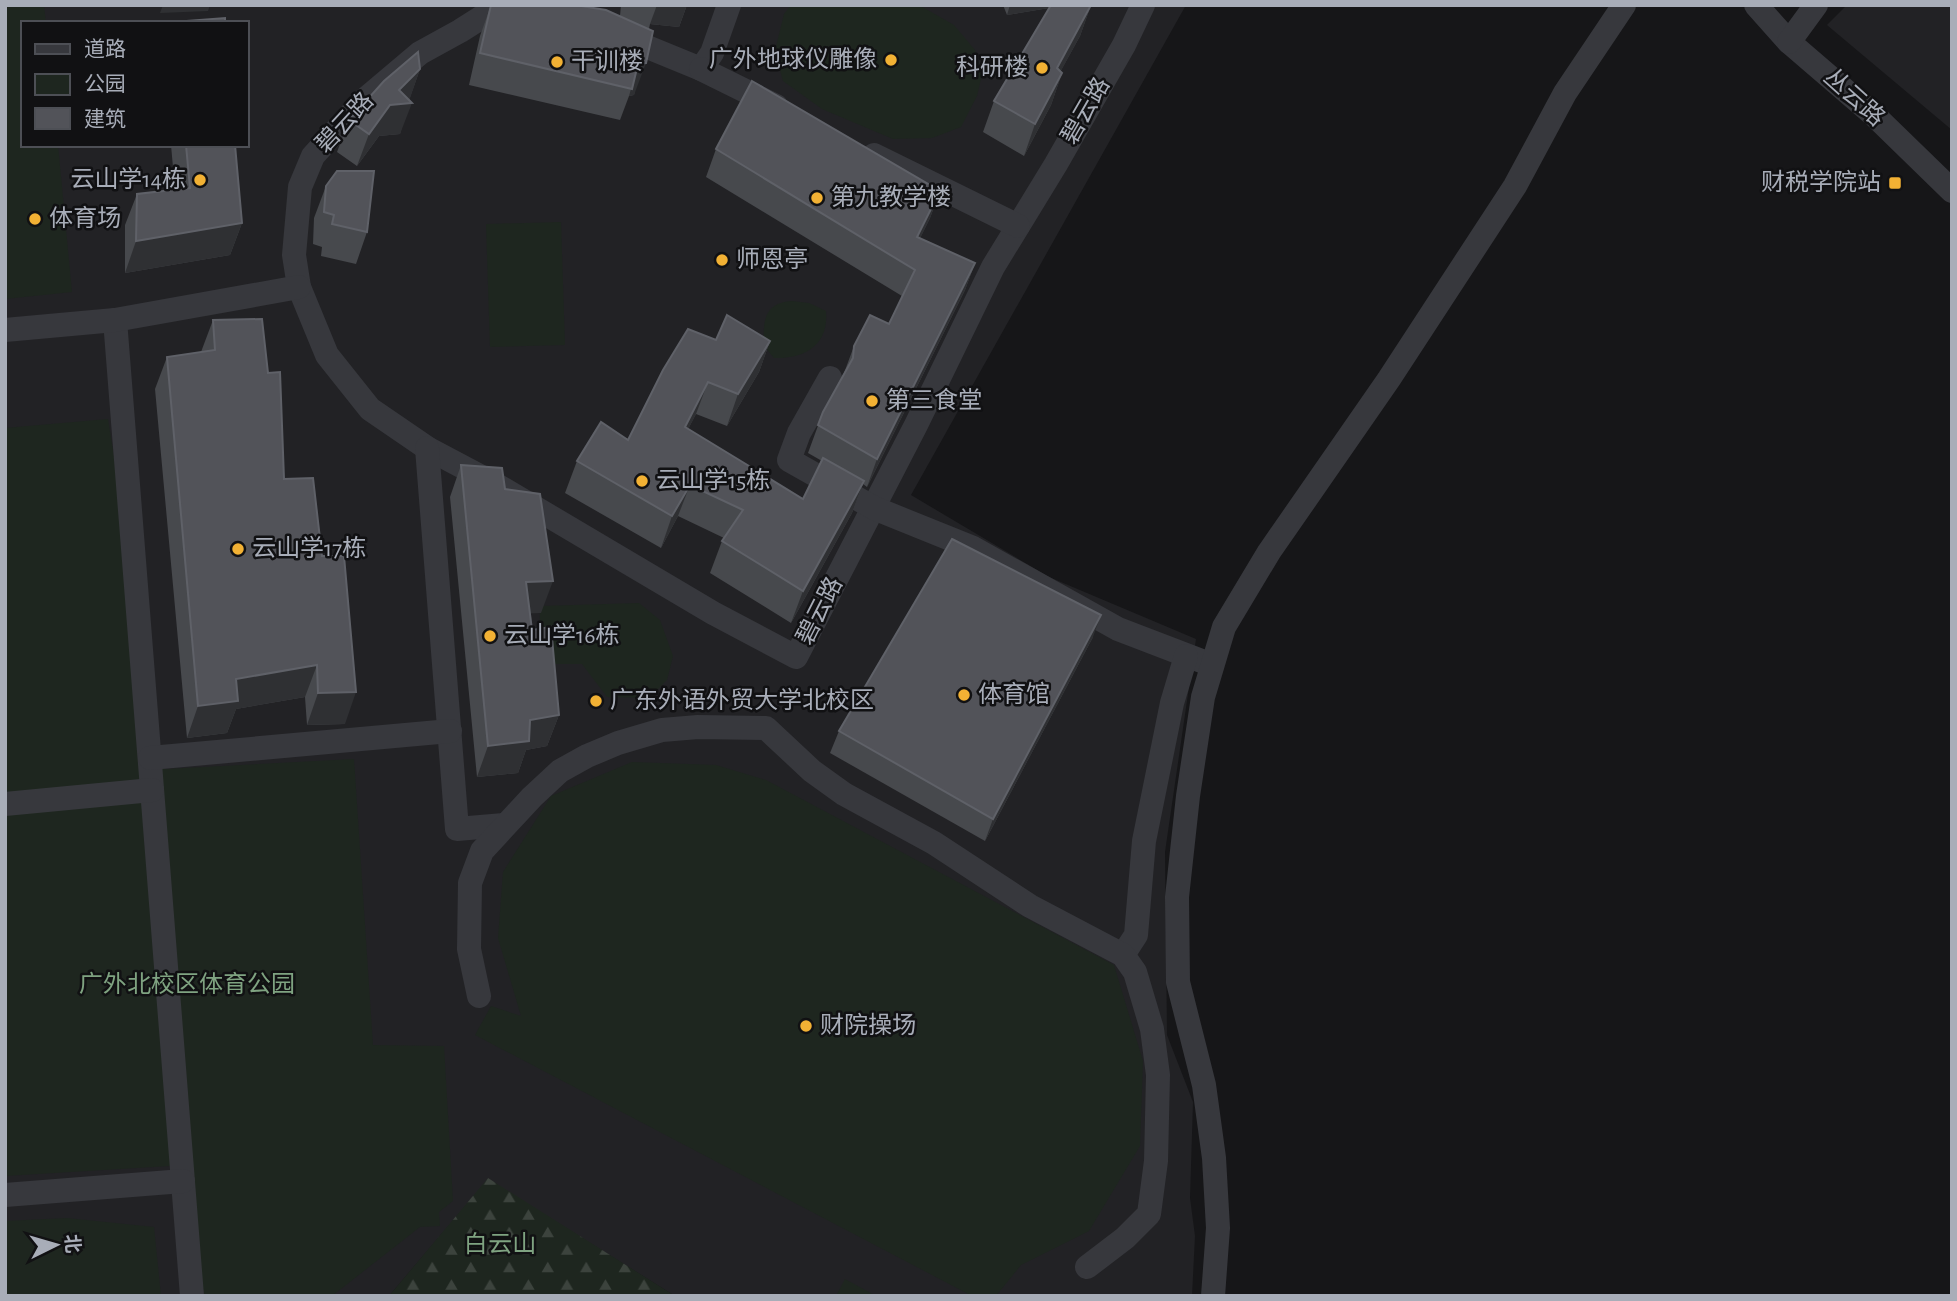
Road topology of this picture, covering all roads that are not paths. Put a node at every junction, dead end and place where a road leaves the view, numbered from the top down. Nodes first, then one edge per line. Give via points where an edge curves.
1 (729, 5) edge
2 (1143, 5) edge
3 (1624, 5) edge
4 (1756, 5) edge
5 (1816, 5) edge
6 (545, 20) edge
7 (599, 27) edge
8 (1789, 42) junction
9 (701, 69) junction
10 (801, 119) edge
11 (851, 143) edge
12 (1952, 191) edge
13 (1018, 226) junction
14 (299, 287) junction
15 (115, 320) junction
16 (5, 330) edge
17 (830, 378) dead end
18 (427, 448) junction
19 (874, 508) junction
20 (1186, 656) junction
21 (1212, 666) junction
22 (450, 731) junction
23 (150, 758) junction
24 (152, 790) junction
25 (5, 804) edge
26 (504, 825) junction
27 (1123, 955) junction
28 (480, 996) dead end
29 (183, 1181) junction
30 (5, 1195) edge
31 (1087, 1267) dead end
32 (192, 1296) edge
33 (1213, 1296) edge

1 - 9 street via 712,53
2 - 13 street, 碧云路
3 - 21 street via 1565,93 1515,186 1269,552 1224,627
4 - 8 street, 丛云路
5 - 8 street
6 - 14 street, 碧云路 via 490,12 420,53 362,102 313,156 300,187 294,255
7 - 9 street
8 - 12 street, 丛云路
9 - 10 street
11 - 13 street
13 - 19 street, 碧云路 via 993,267
14 - 15 street
14 - 18 street, 碧云路 via 327,355 352,387 370,409
15 - 16 street
15 - 23 street
17 - 19 street via 789,460
18 - 19 street, 碧云路 via 796,657
18 - 22 street
19 - 20 street via 973,548 1118,629
20 - 21 street
20 - 27 street via 1144,841 1136,935
21 - 33 street via 1188,796 1177,909 1178,982 1204,1086 1214,1158 1217,1228
22 - 23 street
22 - 26 street via 457,829
23 - 24 street
24 - 25 street
24 - 29 street
26 - 27 street via 560,771 618,743 662,730 766,728 844,794 934,843 1030,906
26 - 28 street via 482,851 470,883 469,949
27 - 31 street via 1135,972 1152,1029 1158,1075 1156,1161 1149,1214
29 - 30 street
29 - 32 street

